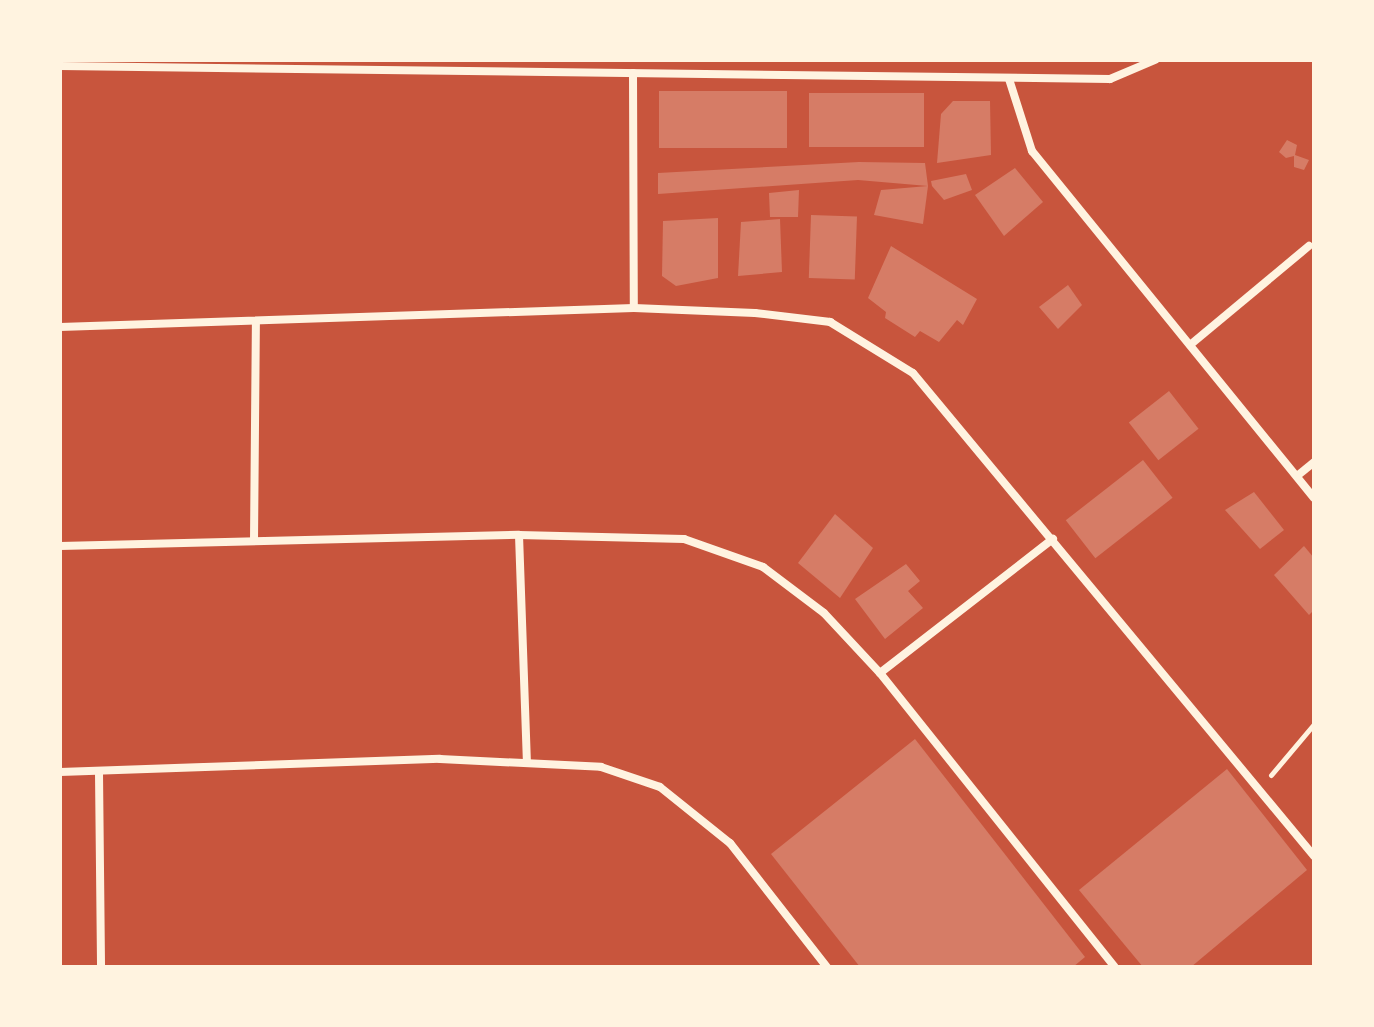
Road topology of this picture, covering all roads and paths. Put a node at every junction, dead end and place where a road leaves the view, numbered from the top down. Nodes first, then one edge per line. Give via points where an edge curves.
1 (1155, 60) edge
2 (511, 65) edge
3 (60, 66) edge
4 (633, 73) junction
5 (1009, 79) junction
6 (1309, 246) dead end
7 (634, 308) junction
8 (256, 322) junction
9 (60, 327) edge
10 (1190, 345) junction
11 (1314, 462) edge
12 (1297, 476) junction
13 (1314, 498) edge
14 (519, 535) junction
15 (1053, 539) junction
16 (254, 540) junction
17 (60, 546) edge
18 (880, 673) junction
19 (1314, 724) edge
20 (527, 761) junction
21 (60, 772) edge
22 (99, 773) junction
23 (1267, 780) dead end
24 (1314, 856) edge
25 (101, 967) edge
26 (827, 967) edge
27 (1115, 967) edge

1 - 5 street via 1110,79
2 - 3 street
2 - 4 street
4 - 5 street
4 - 7 street
5 - 10 street via 1032,151
6 - 10 street
7 - 8 street
7 - 15 street via 830,322 913,373
8 - 9 street
8 - 16 street
10 - 12 street
11 - 12 street
12 - 13 street
14 - 16 street
14 - 18 street via 684,539 763,567 824,613
14 - 20 street
15 - 18 street
15 - 24 street
16 - 17 street
18 - 27 street
19 - 23 path
20 - 22 street via 440,759
20 - 26 street via 601,767 660,787 730,843
21 - 22 street
22 - 25 street

